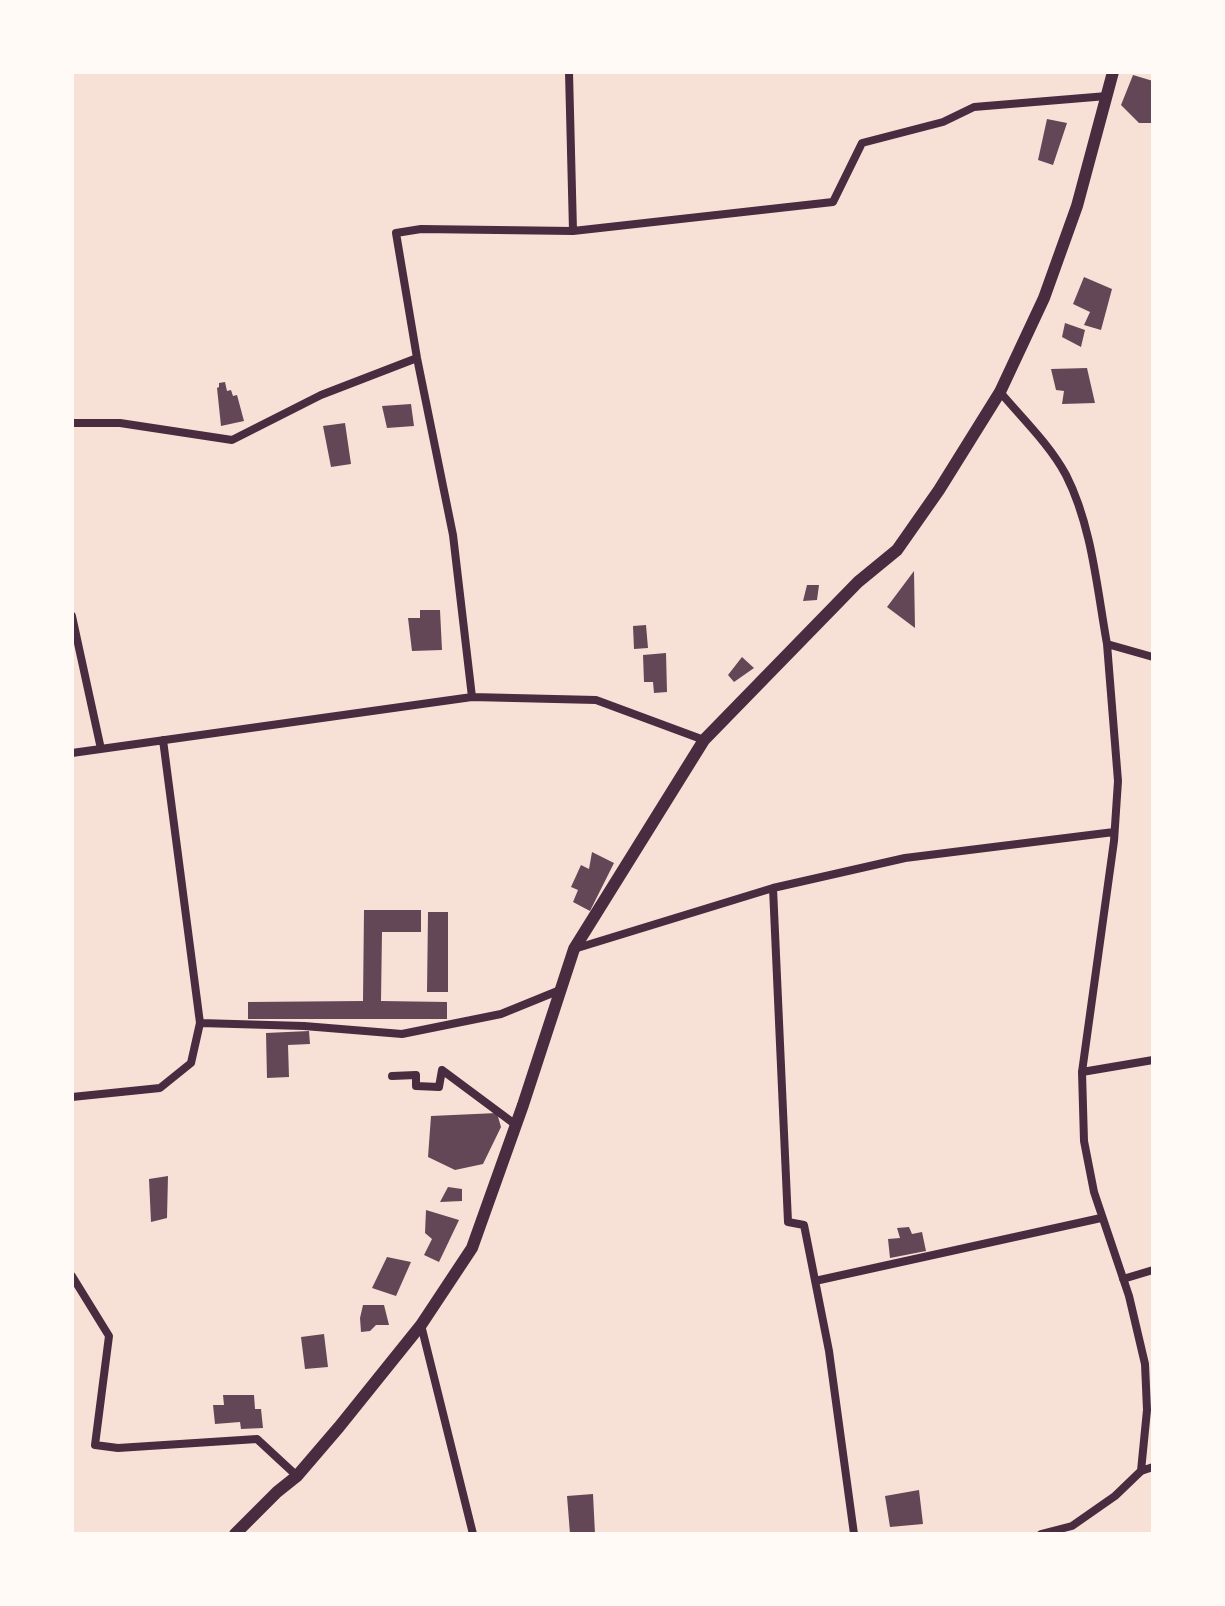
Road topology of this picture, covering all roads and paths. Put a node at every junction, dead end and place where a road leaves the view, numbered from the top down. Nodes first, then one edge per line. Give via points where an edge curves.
1 (569, 72) edge
2 (1113, 72) edge
3 (1107, 96) junction
4 (573, 231) junction
5 (417, 358) junction
6 (1000, 392) junction
7 (72, 423) edge
8 (72, 616) edge
9 (1107, 644) junction
10 (1153, 657) edge
11 (472, 697) junction
12 (163, 740) junction
13 (704, 740) junction
14 (101, 749) junction
15 (72, 753) edge
16 (1114, 832) junction
17 (773, 888) junction
18 (574, 949) junction
19 (560, 990) junction
20 (200, 1023) junction
21 (1153, 1060) edge
22 (1082, 1072) junction
23 (392, 1076) dead end
24 (72, 1097) edge
25 (516, 1125) junction
26 (1101, 1218) junction
27 (1153, 1270) edge
28 (72, 1276) edge
29 (1123, 1279) junction
30 (815, 1281) junction
31 (421, 1325) junction
32 (1153, 1467) edge
33 (1141, 1471) junction
34 (297, 1476) junction
35 (235, 1534) edge
36 (473, 1534) edge
37 (854, 1534) edge
38 (1041, 1534) edge

1 - 4 street
2 - 3 main road
3 - 4 street via 974,107 943,122 862,143 833,202
3 - 6 main road via 1077,206
4 - 5 street via 396,233
5 - 7 street via 321,395 232,440 120,423
5 - 11 street via 453,535
6 - 9 street via 1065,475 1094,568
6 - 13 main road via 897,550 858,582
8 - 14 street
9 - 10 street
9 - 16 street via 1118,781
11 - 12 street
11 - 13 street via 596,700
12 - 14 street
12 - 20 street
13 - 18 main road
14 - 15 street
16 - 17 street via 905,858
16 - 22 street
17 - 18 street
17 - 30 street via 788,1222 804,1225
18 - 19 main road
19 - 20 street via 501,1014 402,1034
19 - 25 main road
20 - 24 street via 191,1063 160,1088
21 - 22 street
22 - 26 street via 1084,1141
23 - 25 street via 416,1075 416,1086 439,1087 442,1070
25 - 31 main road via 472,1248
26 - 29 street
26 - 30 street
27 - 29 street
28 - 34 street via 109,1336 95,1445 257,1439
29 - 33 street via 1145,1364
30 - 37 street
31 - 34 main road
31 - 36 street
32 - 33 street
33 - 38 street via 1072,1526
34 - 35 main road

